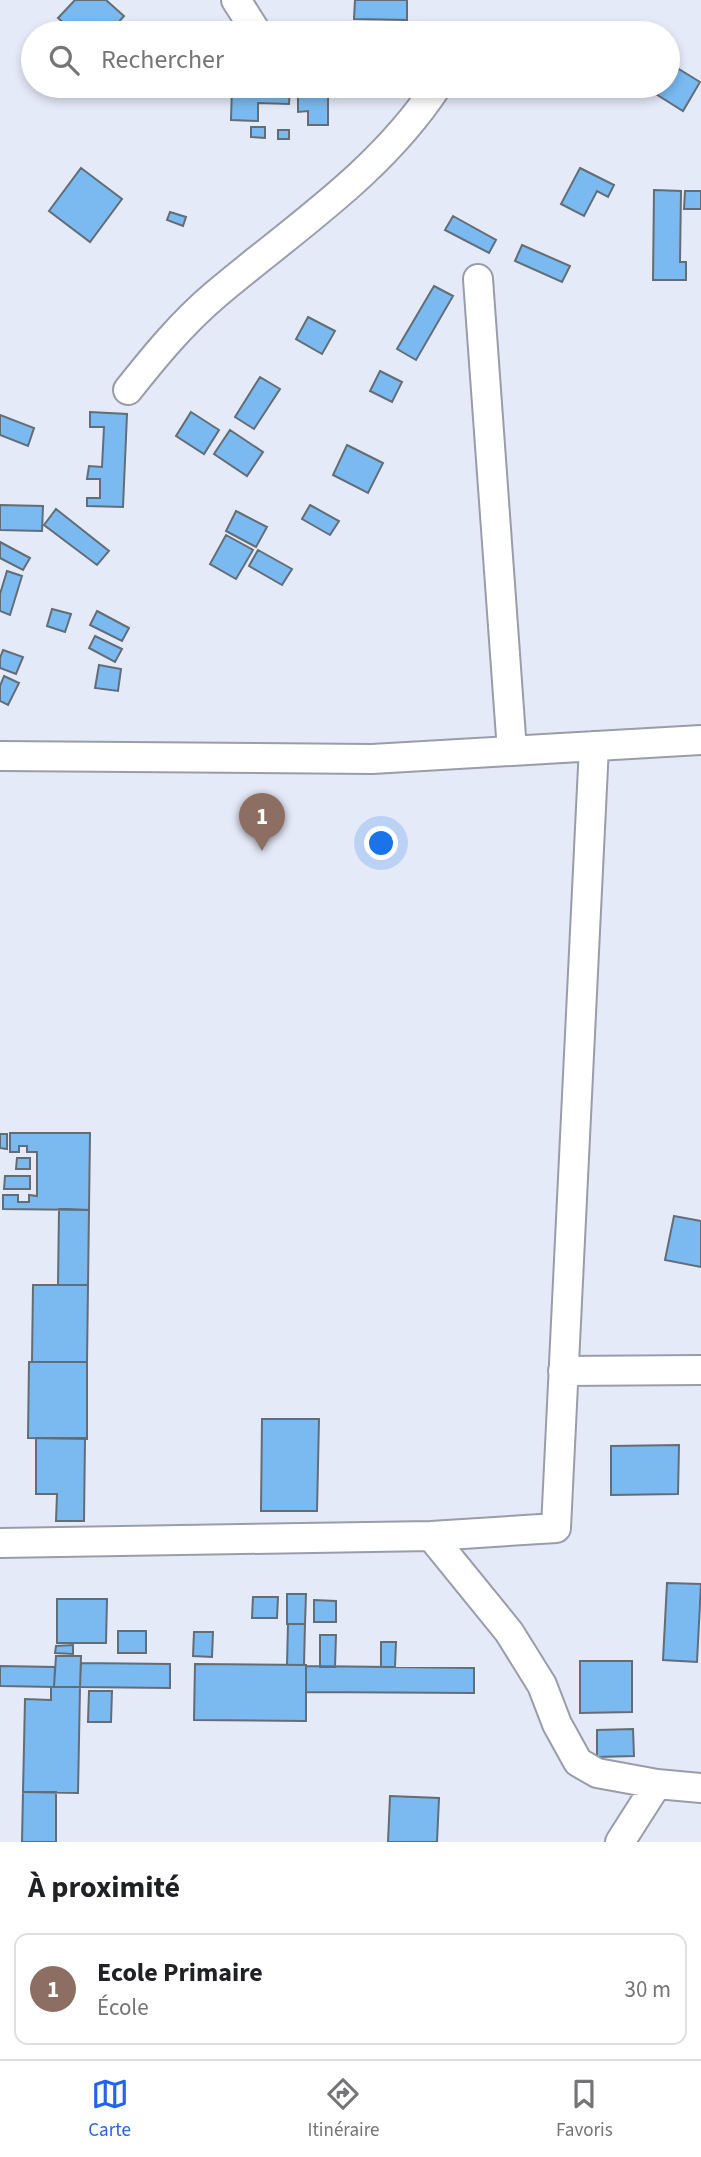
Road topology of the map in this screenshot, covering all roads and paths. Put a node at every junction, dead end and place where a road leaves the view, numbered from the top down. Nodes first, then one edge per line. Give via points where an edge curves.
1 (236, 0) edge
2 (249, 21) edge
3 (429, 98) edge
4 (478, 279) dead end
5 (128, 390) dead end
6 (701, 740) edge
7 (594, 746) junction
8 (512, 751) junction
9 (0, 756) edge
10 (701, 1370) edge
11 (564, 1371) junction
12 (431, 1536) junction
13 (0, 1542) edge
14 (657, 1784) junction
15 (701, 1788) edge
16 (621, 1842) edge

1 - 2 street
3 - 5 street via 381,156 213,297 163,346
4 - 8 street
6 - 7 street
7 - 8 street
7 - 11 street
8 - 9 street via 372,759
10 - 11 street
11 - 12 street via 556,1528
12 - 13 street
12 - 14 street via 509,1632 542,1685 578,1762 597,1773
14 - 15 street
14 - 16 street

